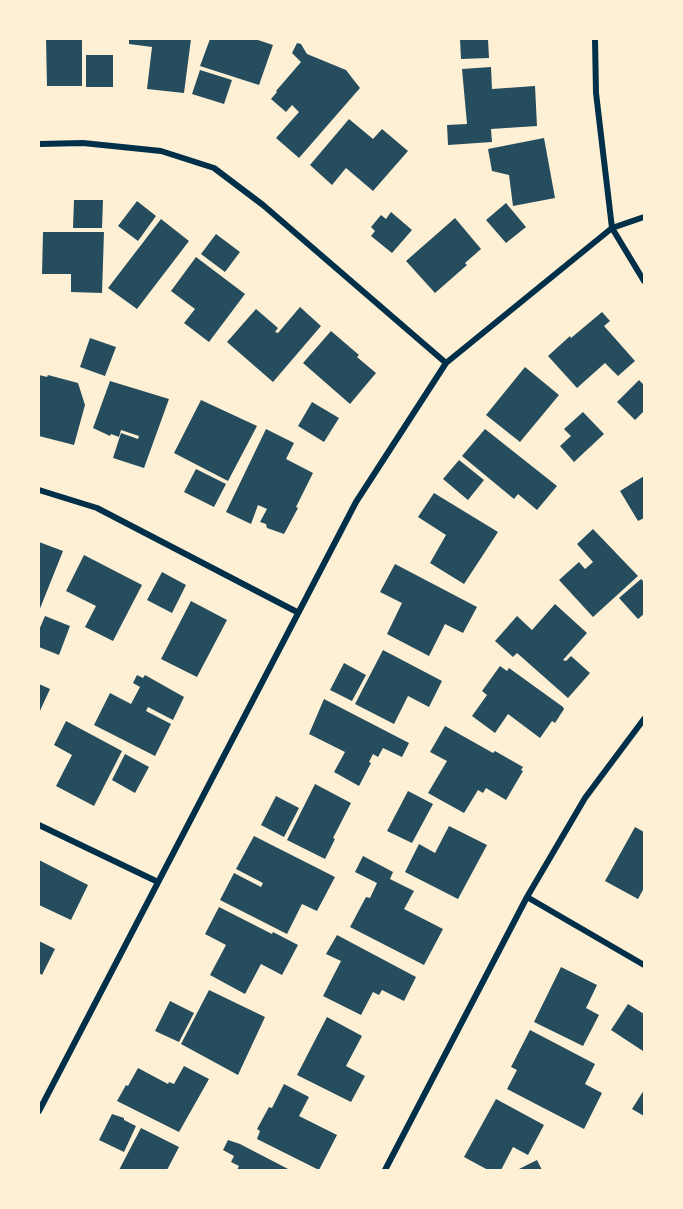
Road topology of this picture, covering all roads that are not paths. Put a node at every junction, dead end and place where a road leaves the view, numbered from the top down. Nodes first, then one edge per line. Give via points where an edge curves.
1 (595, 39) edge
2 (39, 144) edge
3 (644, 217) edge
4 (612, 228) junction
5 (644, 281) edge
6 (447, 363) junction
7 (39, 490) edge
8 (297, 612) junction
9 (644, 719) edge
10 (39, 825) edge
11 (158, 882) junction
12 (527, 897) junction
13 (644, 965) edge
14 (39, 1111) edge
15 (385, 1170) edge

1 - 4 street via 596,93
2 - 6 street via 83,143 162,152 214,168
3 - 4 street
4 - 5 street
4 - 6 street
6 - 8 street via 356,502
7 - 8 street via 97,508
8 - 11 street
9 - 12 street via 585,798
10 - 11 street
11 - 14 street
12 - 13 street
12 - 15 street

